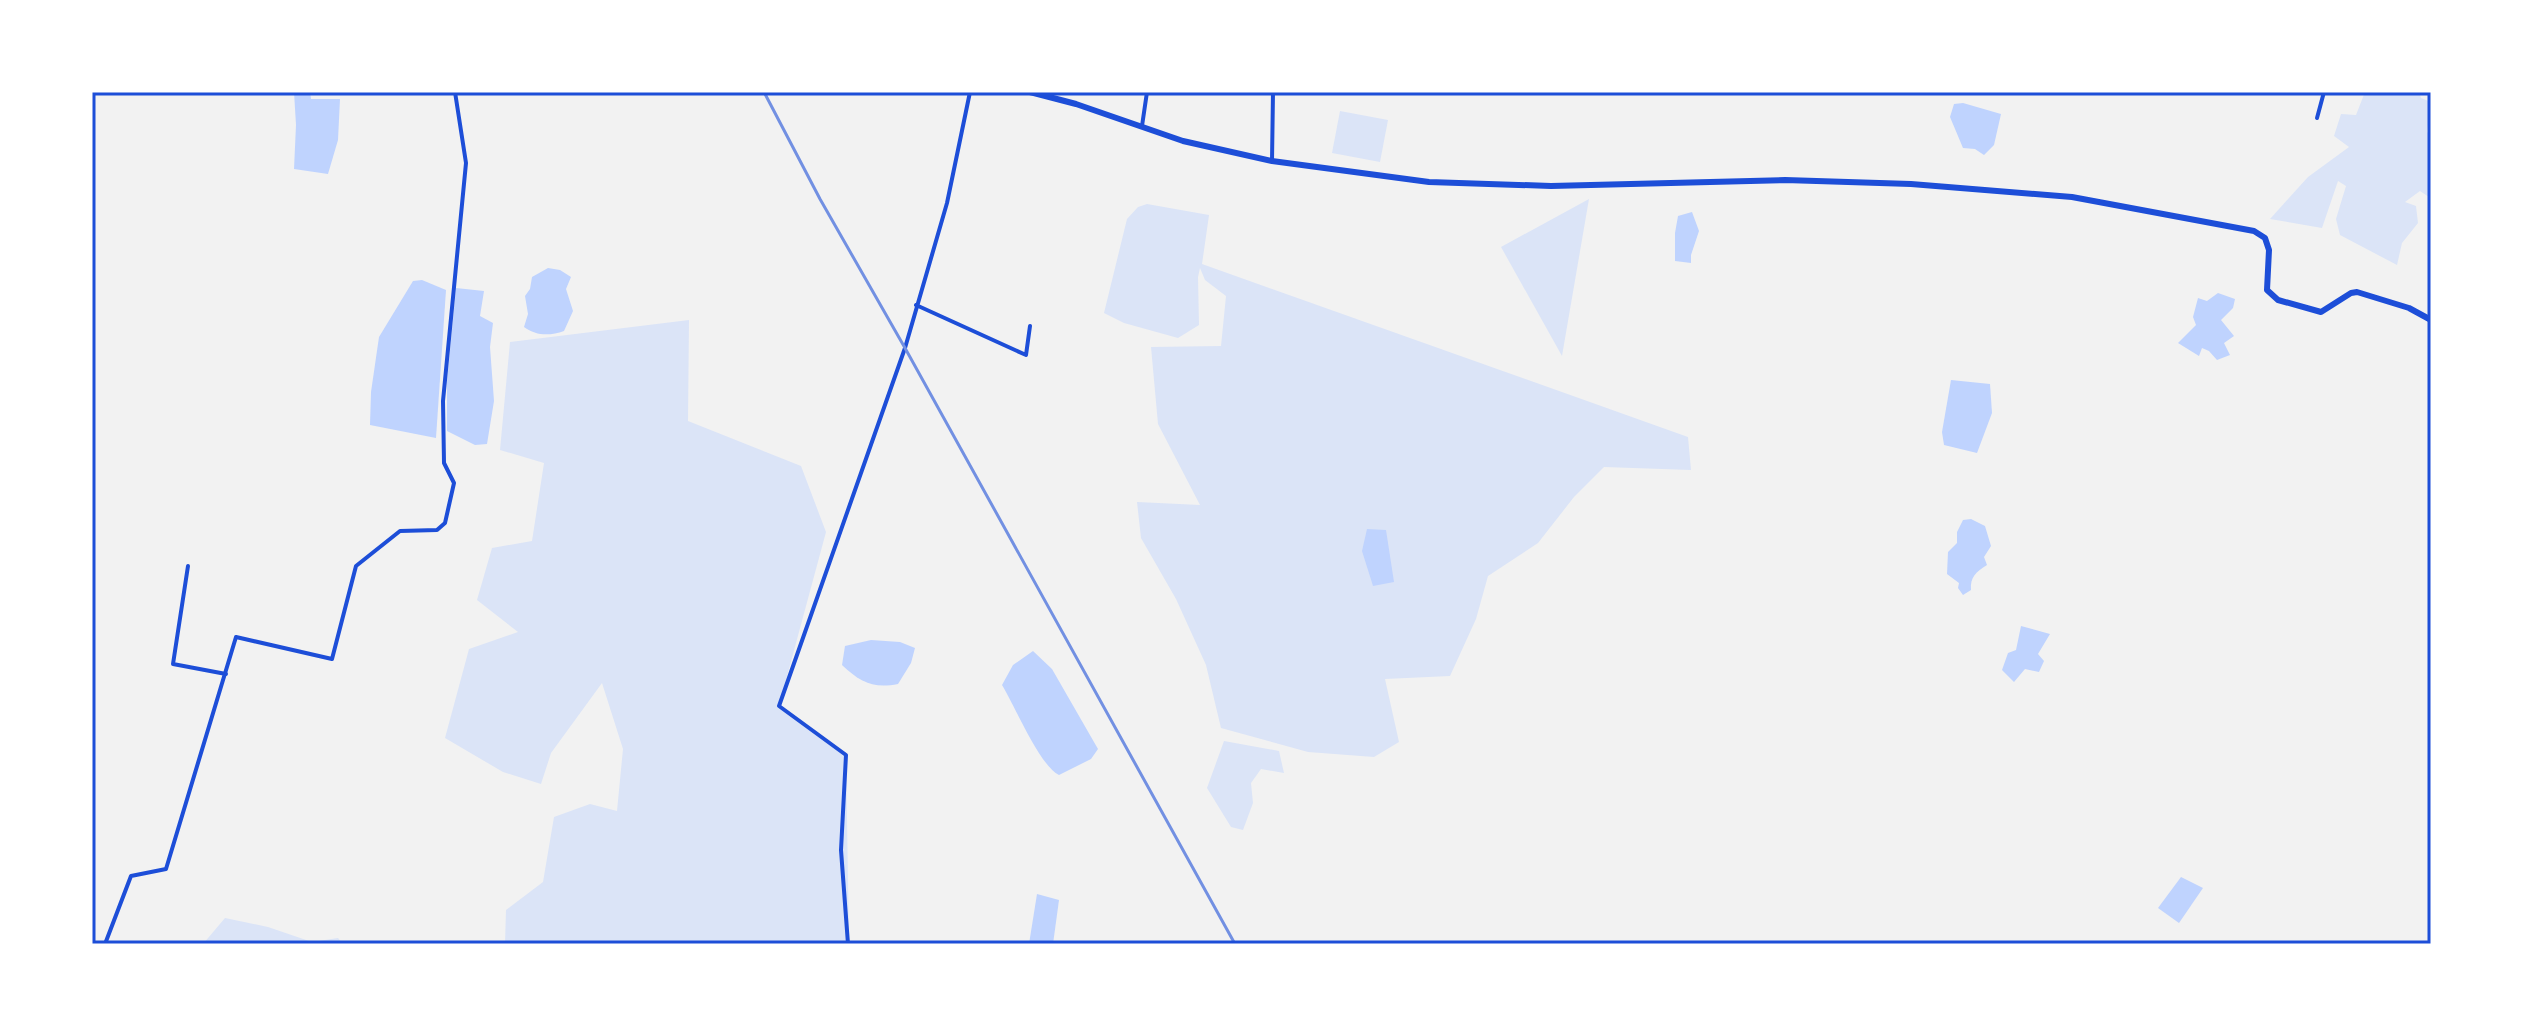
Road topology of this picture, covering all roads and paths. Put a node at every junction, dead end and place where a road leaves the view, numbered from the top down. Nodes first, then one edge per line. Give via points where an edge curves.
1 (455, 92) edge
2 (970, 92) edge
3 (1032, 92) edge
4 (1147, 92) edge
5 (1273, 92) edge
6 (2324, 92) edge
7 (2317, 118) dead end
8 (1142, 126) junction
9 (1272, 161) junction
10 (916, 305) junction
11 (2431, 320) edge
12 (1030, 326) dead end
13 (188, 566) dead end
14 (226, 674) junction
15 (105, 944) edge
16 (848, 944) edge

1 - 14 street via 466,163 443,401 444,463 454,483 445,523 437,530 400,531 356,566 332,659 236,637
2 - 10 street via 947,203
3 - 8 main road
4 - 8 street
5 - 9 street
6 - 7 street
8 - 9 main road
9 - 11 main road via 1429,182 1551,186 1804,181 2072,197 2254,231 2265,238 2267,290 2278,300 2321,312 2357,292
10 - 12 street via 1026,355
10 - 16 street via 779,706 846,755 841,850
13 - 14 street via 173,664
14 - 15 street via 166,869 131,876

